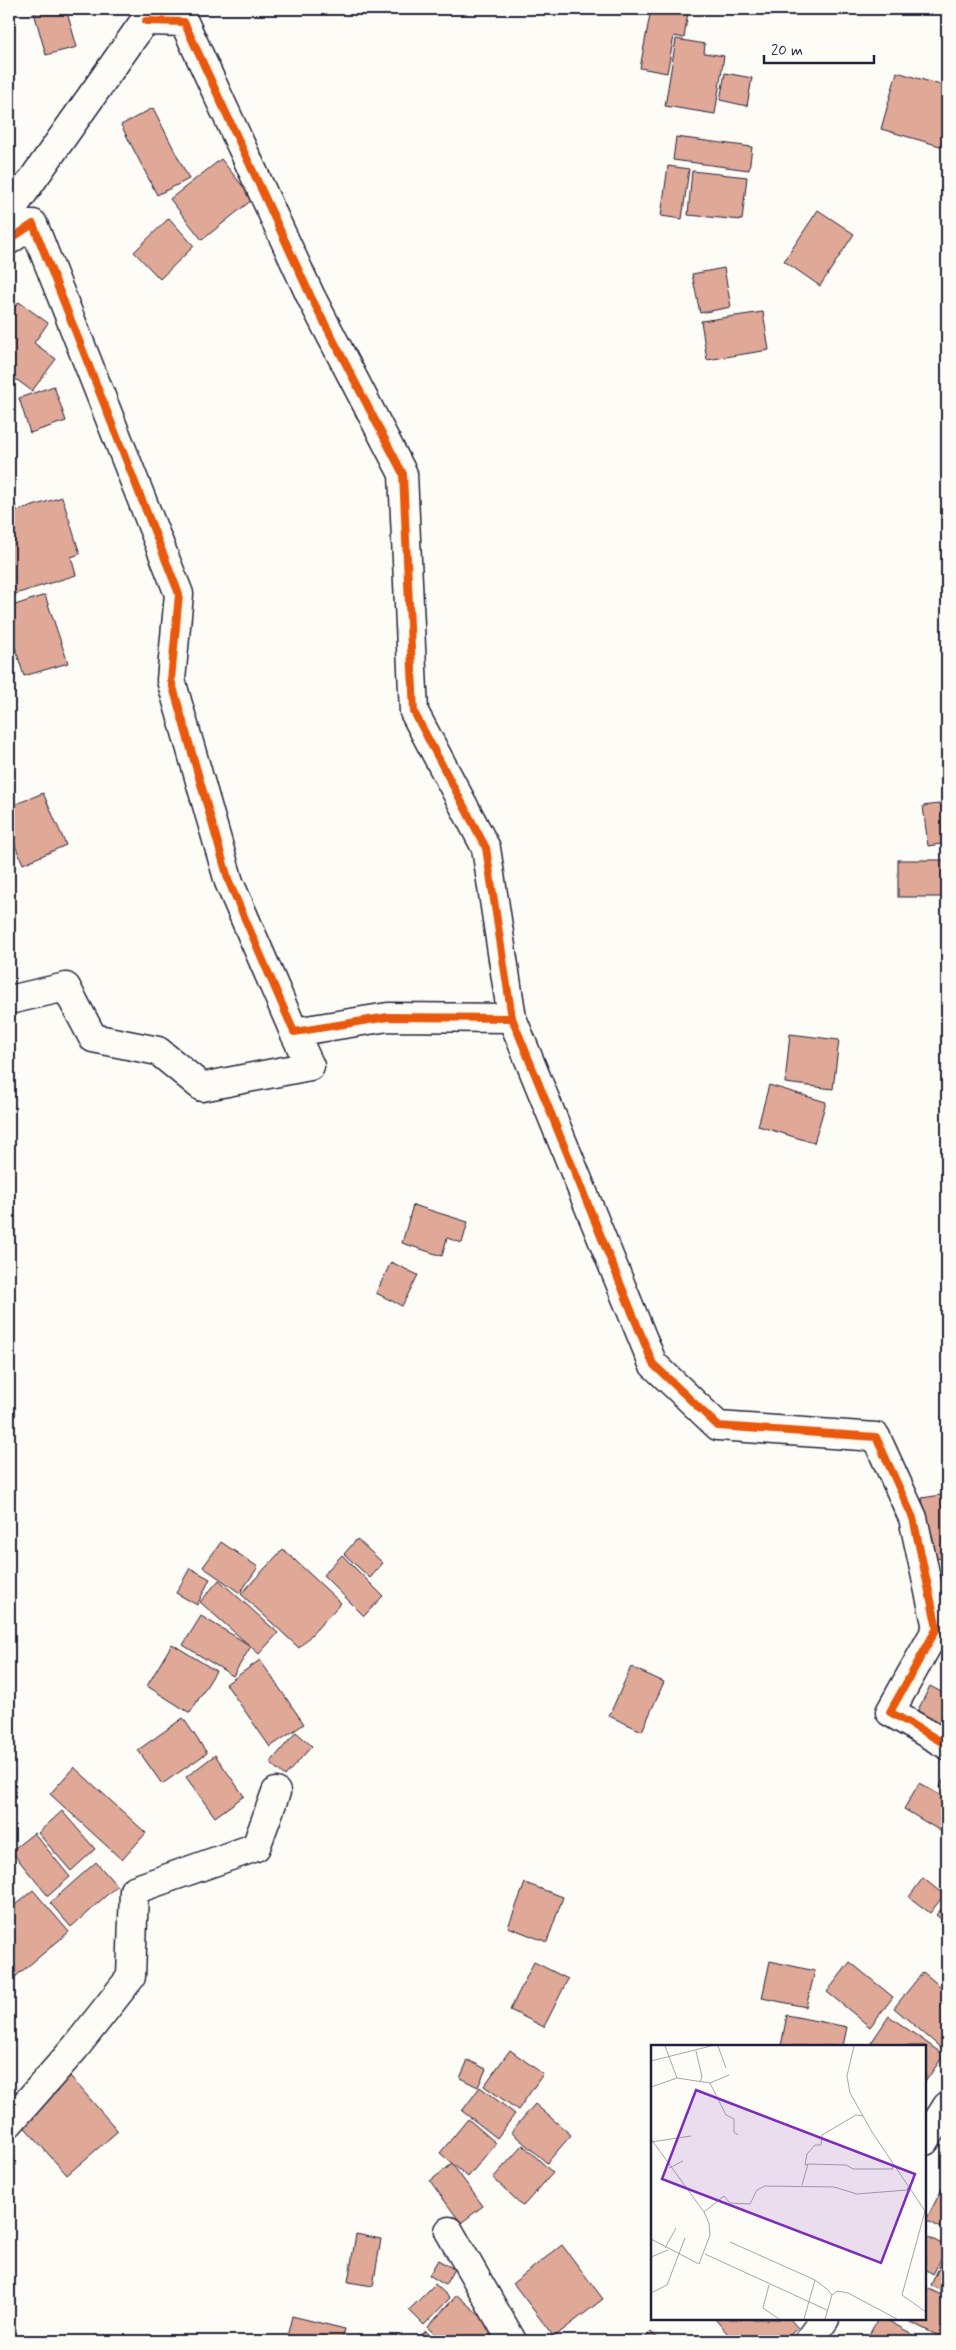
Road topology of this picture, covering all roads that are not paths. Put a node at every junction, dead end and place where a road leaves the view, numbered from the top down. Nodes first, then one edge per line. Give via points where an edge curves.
1 (149, 15) edge
2 (9, 213) edge
3 (9, 240) edge
4 (9, 1000) edge
5 (512, 1018) junction
6 (294, 1032) junction
7 (947, 1745) edge
8 (276, 1792) dead end
9 (947, 2106) edge
10 (9, 2123) edge
11 (926, 2139) edge
12 (449, 2231) dead end
13 (824, 2320) edge
14 (512, 2341) edge
15 (809, 2341) edge

1 - 2 street
1 - 5 street via 184,22 311,297 403,474 414,712 486,848
3 - 6 street via 33,224 179,594 172,680 229,882
4 - 6 street via 66,988 93,1038 158,1051 202,1087 310,1066
5 - 6 street via 388,1017
5 - 7 street via 653,1364 718,1426 876,1437 913,1518 937,1628 890,1712
8 - 10 street via 256,1847 134,1890 131,1977 75,2048
9 - 11 street
12 - 14 street
13 - 15 street

